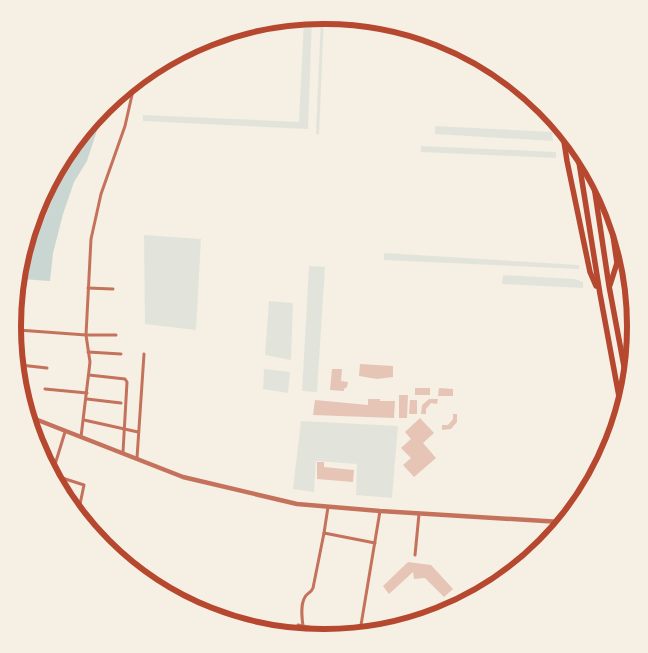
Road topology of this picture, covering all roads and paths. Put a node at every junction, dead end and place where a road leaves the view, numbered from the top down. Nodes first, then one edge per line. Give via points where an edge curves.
1 (132, 92) edge
2 (564, 142) edge
3 (579, 163) edge
4 (595, 191) edge
5 (613, 238) edge
6 (609, 286) junction
7 (88, 288) junction
8 (113, 290) dead end
9 (600, 294) junction
10 (21, 330) edge
11 (86, 335) junction
12 (116, 335) dead end
13 (88, 352) junction
14 (121, 354) dead end
15 (144, 354) dead end
16 (24, 365) edge
17 (624, 366) edge
18 (48, 368) dead end
19 (89, 375) junction
20 (45, 389) dead end
21 (87, 393) junction
22 (619, 395) edge
23 (87, 399) junction
24 (121, 403) dead end
25 (36, 419) edge
26 (84, 420) junction
27 (125, 430) junction
28 (65, 432) junction
29 (138, 432) junction
30 (81, 437) junction
31 (123, 452) junction
32 (137, 458) junction
33 (55, 465) edge
34 (62, 478) edge
35 (80, 505) edge
36 (328, 506) junction
37 (380, 511) junction
38 (418, 514) junction
39 (555, 522) edge
40 (324, 533) junction
41 (375, 543) junction
42 (415, 555) dead end
43 (303, 626) junction
44 (361, 627) edge
45 (298, 628) edge
46 (319, 629) edge

1 - 7 street via 101,194 91,239
2 - 9 main road via 590,272
3 - 9 main road
4 - 6 main road
5 - 6 main road via 617,263
6 - 17 main road
7 - 8 street
7 - 11 street
9 - 22 main road
10 - 11 street
11 - 12 street
11 - 13 street
13 - 14 street
13 - 19 street
15 - 29 street
16 - 18 street
19 - 21 street
19 - 27 street via 127,382
20 - 21 street
21 - 23 street
23 - 24 street
23 - 26 street
25 - 28 street
26 - 27 street
26 - 30 street
27 - 29 street
27 - 31 street
28 - 30 street
28 - 33 street
29 - 32 street
30 - 31 street
31 - 32 street
32 - 36 street via 182,477 287,502
34 - 35 street via 84,484
36 - 37 street
36 - 40 street
37 - 38 street
37 - 41 street
38 - 39 street
38 - 42 street
40 - 41 street
40 - 43 street via 313,588 302,605
41 - 44 street
43 - 45 street via 298,625
43 - 46 street

